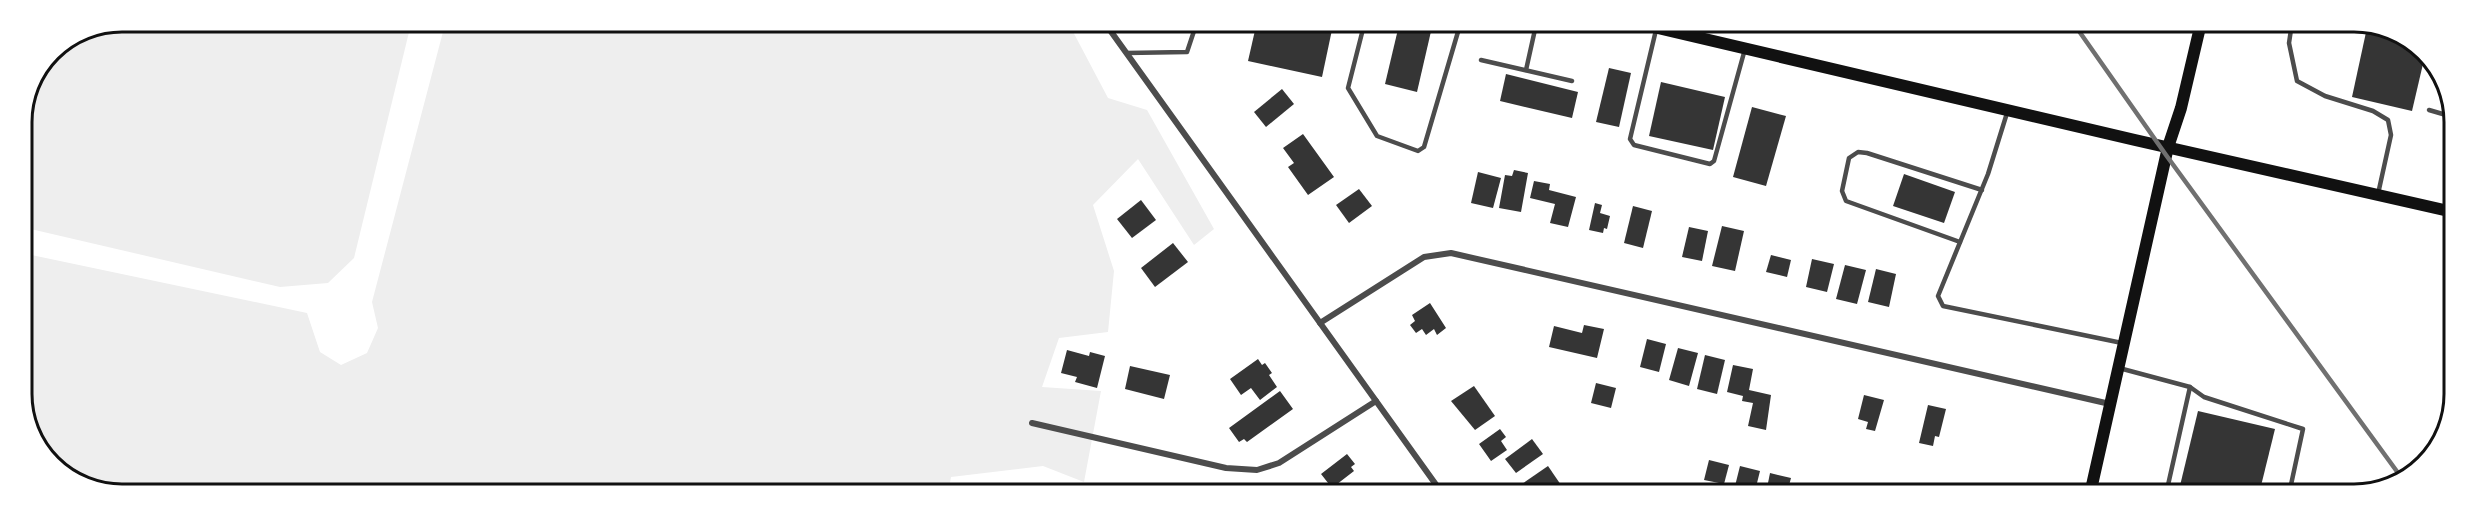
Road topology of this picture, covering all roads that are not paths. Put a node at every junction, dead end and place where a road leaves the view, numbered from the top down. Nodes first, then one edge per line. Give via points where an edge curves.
1 (1111, 32) edge
2 (1194, 32) edge
3 (1362, 32) edge
4 (1459, 32) edge
5 (1534, 32) edge
6 (1650, 32) edge
7 (1677, 32) edge
8 (2199, 32) edge
9 (2291, 32) edge
10 (1746, 48) junction
11 (1126, 53) junction
12 (1481, 60) dead end
13 (1526, 70) junction
14 (1572, 81) dead end
15 (2008, 110) junction
16 (2429, 110) dead end
17 (2444, 114) edge
18 (2168, 147) junction
19 (1982, 190) junction
20 (2378, 194) junction
21 (2444, 210) edge
22 (1960, 242) junction
23 (1320, 323) junction
24 (2125, 344) junction
25 (2119, 368) junction
26 (2190, 387) junction
27 (1376, 401) junction
28 (2111, 404) junction
29 (1032, 423) dead end
30 (1435, 483) edge
31 (2093, 483) edge
32 (2168, 483) edge
33 (2291, 483) edge

1 - 11 street
2 - 11 lane via 1187,51
3 - 4 lane via 1348,88 1377,136 1418,151 1424,147
5 - 13 lane
6 - 10 lane via 1630,139 1634,145 1710,164
7 - 10 main road
8 - 18 main road
9 - 20 lane via 2289,43 2297,81 2388,120 2391,135
10 - 15 main road
11 - 23 street
12 - 13 lane
13 - 14 lane
15 - 18 main road
15 - 19 lane
16 - 17 lane
18 - 20 main road
18 - 24 main road
19 - 22 lane
19 - 22 lane via 1867,153 1858,152 1849,158 1842,191 1846,201
20 - 21 main road
22 - 24 lane via 1938,296 1943,306
23 - 27 street
23 - 28 street via 1424,257 1451,253
24 - 25 main road
25 - 26 lane
25 - 28 main road
26 - 32 lane
26 - 33 lane via 2204,397 2303,429
27 - 29 street via 1279,463 1257,470 1226,468
27 - 30 street
28 - 31 main road

